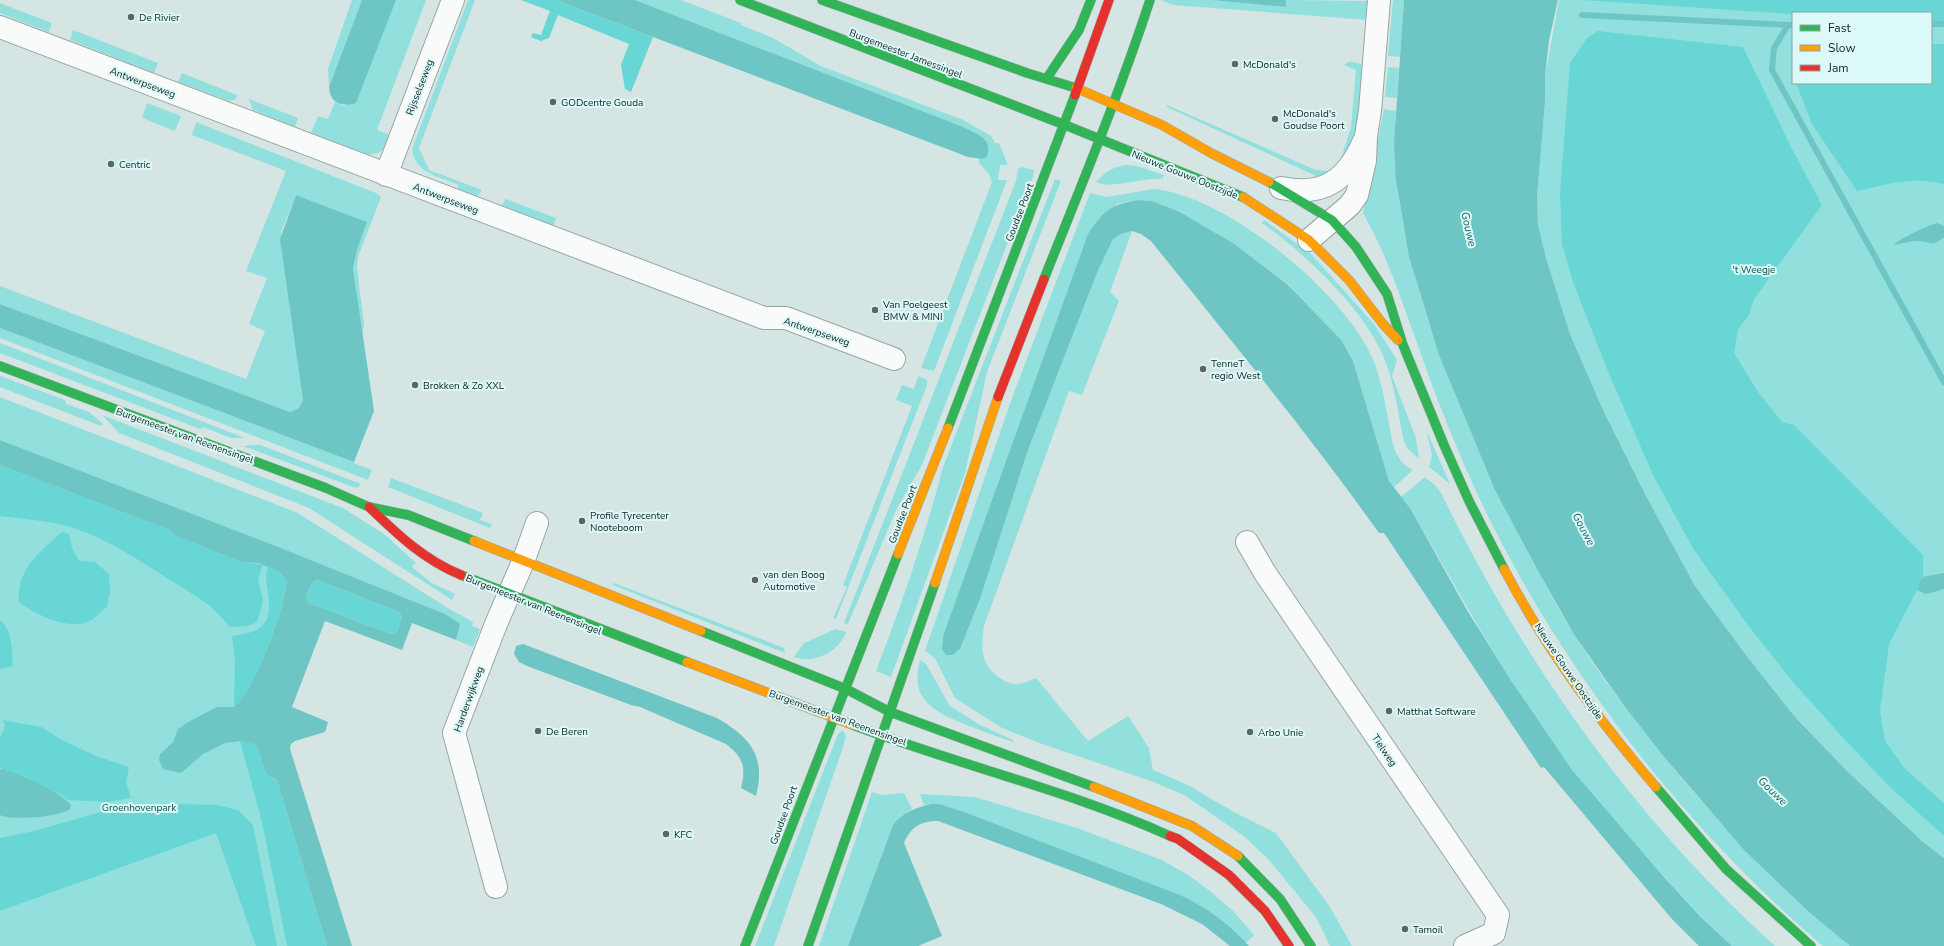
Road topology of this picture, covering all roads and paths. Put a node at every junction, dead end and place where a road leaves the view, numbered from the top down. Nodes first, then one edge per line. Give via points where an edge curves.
1 (453, 0) edge
2 (740, 0) edge
3 (822, 0) edge
4 (1091, 0) edge
5 (1109, 0) edge
6 (1150, 0) edge
7 (1379, 0) edge
8 (0, 27) edge
9 (1046, 78) junction
10 (1078, 89) junction
11 (1113, 104) junction
12 (1065, 125) junction
13 (1366, 136) junction
14 (1100, 139) junction
15 (386, 174) junction
16 (1281, 188) junction
17 (1332, 220) junction
18 (1309, 240) junction
19 (1403, 345) junction
20 (894, 359) dead end
21 (0, 366) edge
22 (369, 507) junction
23 (537, 523) dead end
24 (1247, 542) dead end
25 (523, 562) junction
26 (508, 594) junction
27 (846, 689) junction
28 (890, 712) junction
29 (833, 716) junction
30 (882, 736) junction
31 (496, 887) dead end
32 (745, 946) edge
33 (808, 946) edge
34 (1289, 946) edge
35 (1312, 946) edge
36 (1465, 946) edge
37 (1811, 946) edge

1 - 15 street, Rijsselseweg
2 - 12 main road, Burgemeester Jamessingel
3 - 9 main road, Burgemeester Jamessingel
4 - 9 main road via 1079,30
5 - 10 main road
6 - 11 main road
7 - 13 street, Nieuwe Gouwe Oostzijde
8 - 15 street, Antwerpseweg
9 - 10 main road, Burgemeester Jamessingel
10 - 11 main road, Burgemeester Jamessingel
10 - 12 main road, Goudse Poort
11 - 14 main road
11 - 16 main road, Nieuwe Gouwe Oostzijde via 1162,125
12 - 14 main road, Nieuwe Gouwe Oostzijde
12 - 27 main road, Goudse Poort
13 - 16 street, Nieuwe Gouwe Oostzijde via 1356,158 1341,176 1329,184 1299,192
13 - 17 street, Nieuwe Gouwe Oostzijde via 1365,161 1358,195
14 - 18 main road, Nieuwe Gouwe Oostzijde via 1239,194
14 - 28 main road via 995,403
15 - 20 street, Antwerpseweg via 764,318 786,318
16 - 17 main road, Nieuwe Gouwe Oostzijde
17 - 18 street, Nieuwe Gouwe Oostzijde
17 - 19 main road, Nieuwe Gouwe Oostzijde via 1356,247 1387,294
18 - 19 main road, Nieuwe Gouwe Oostzijde via 1349,280
19 - 37 main road, Nieuwe Gouwe Oostzijde via 1482,528 1516,592 1569,675 1623,749 1726,869
21 - 22 main road, Burgemeester van Reenensingel via 297,477
22 - 25 main road, Burgemeester van Reenensingel via 408,515
22 - 26 main road, Burgemeester van Reenensingel via 427,558 444,568
23 - 25 street
24 - 36 street, Tielweg via 1269,579 1498,915 1494,933
25 - 26 street, Harderwijkweg
25 - 27 main road, Burgemeester van Reenensingel
26 - 29 main road, Burgemeester van Reenensingel
26 - 31 street, Harderwijkweg via 454,733
27 - 28 main road, Burgemeester van Reenensingel
27 - 29 main road, Goudse Poort
28 - 30 main road
28 - 35 main road, Burgemeester van Reenensingel via 1140,804 1192,826 1242,859 1280,899
29 - 30 main road, Burgemeester van Reenensingel
29 - 32 main road, Goudse Poort
30 - 33 main road
30 - 34 main road, Burgemeester van Reenensingel via 1058,793 1142,823 1178,839 1229,875 1265,911

